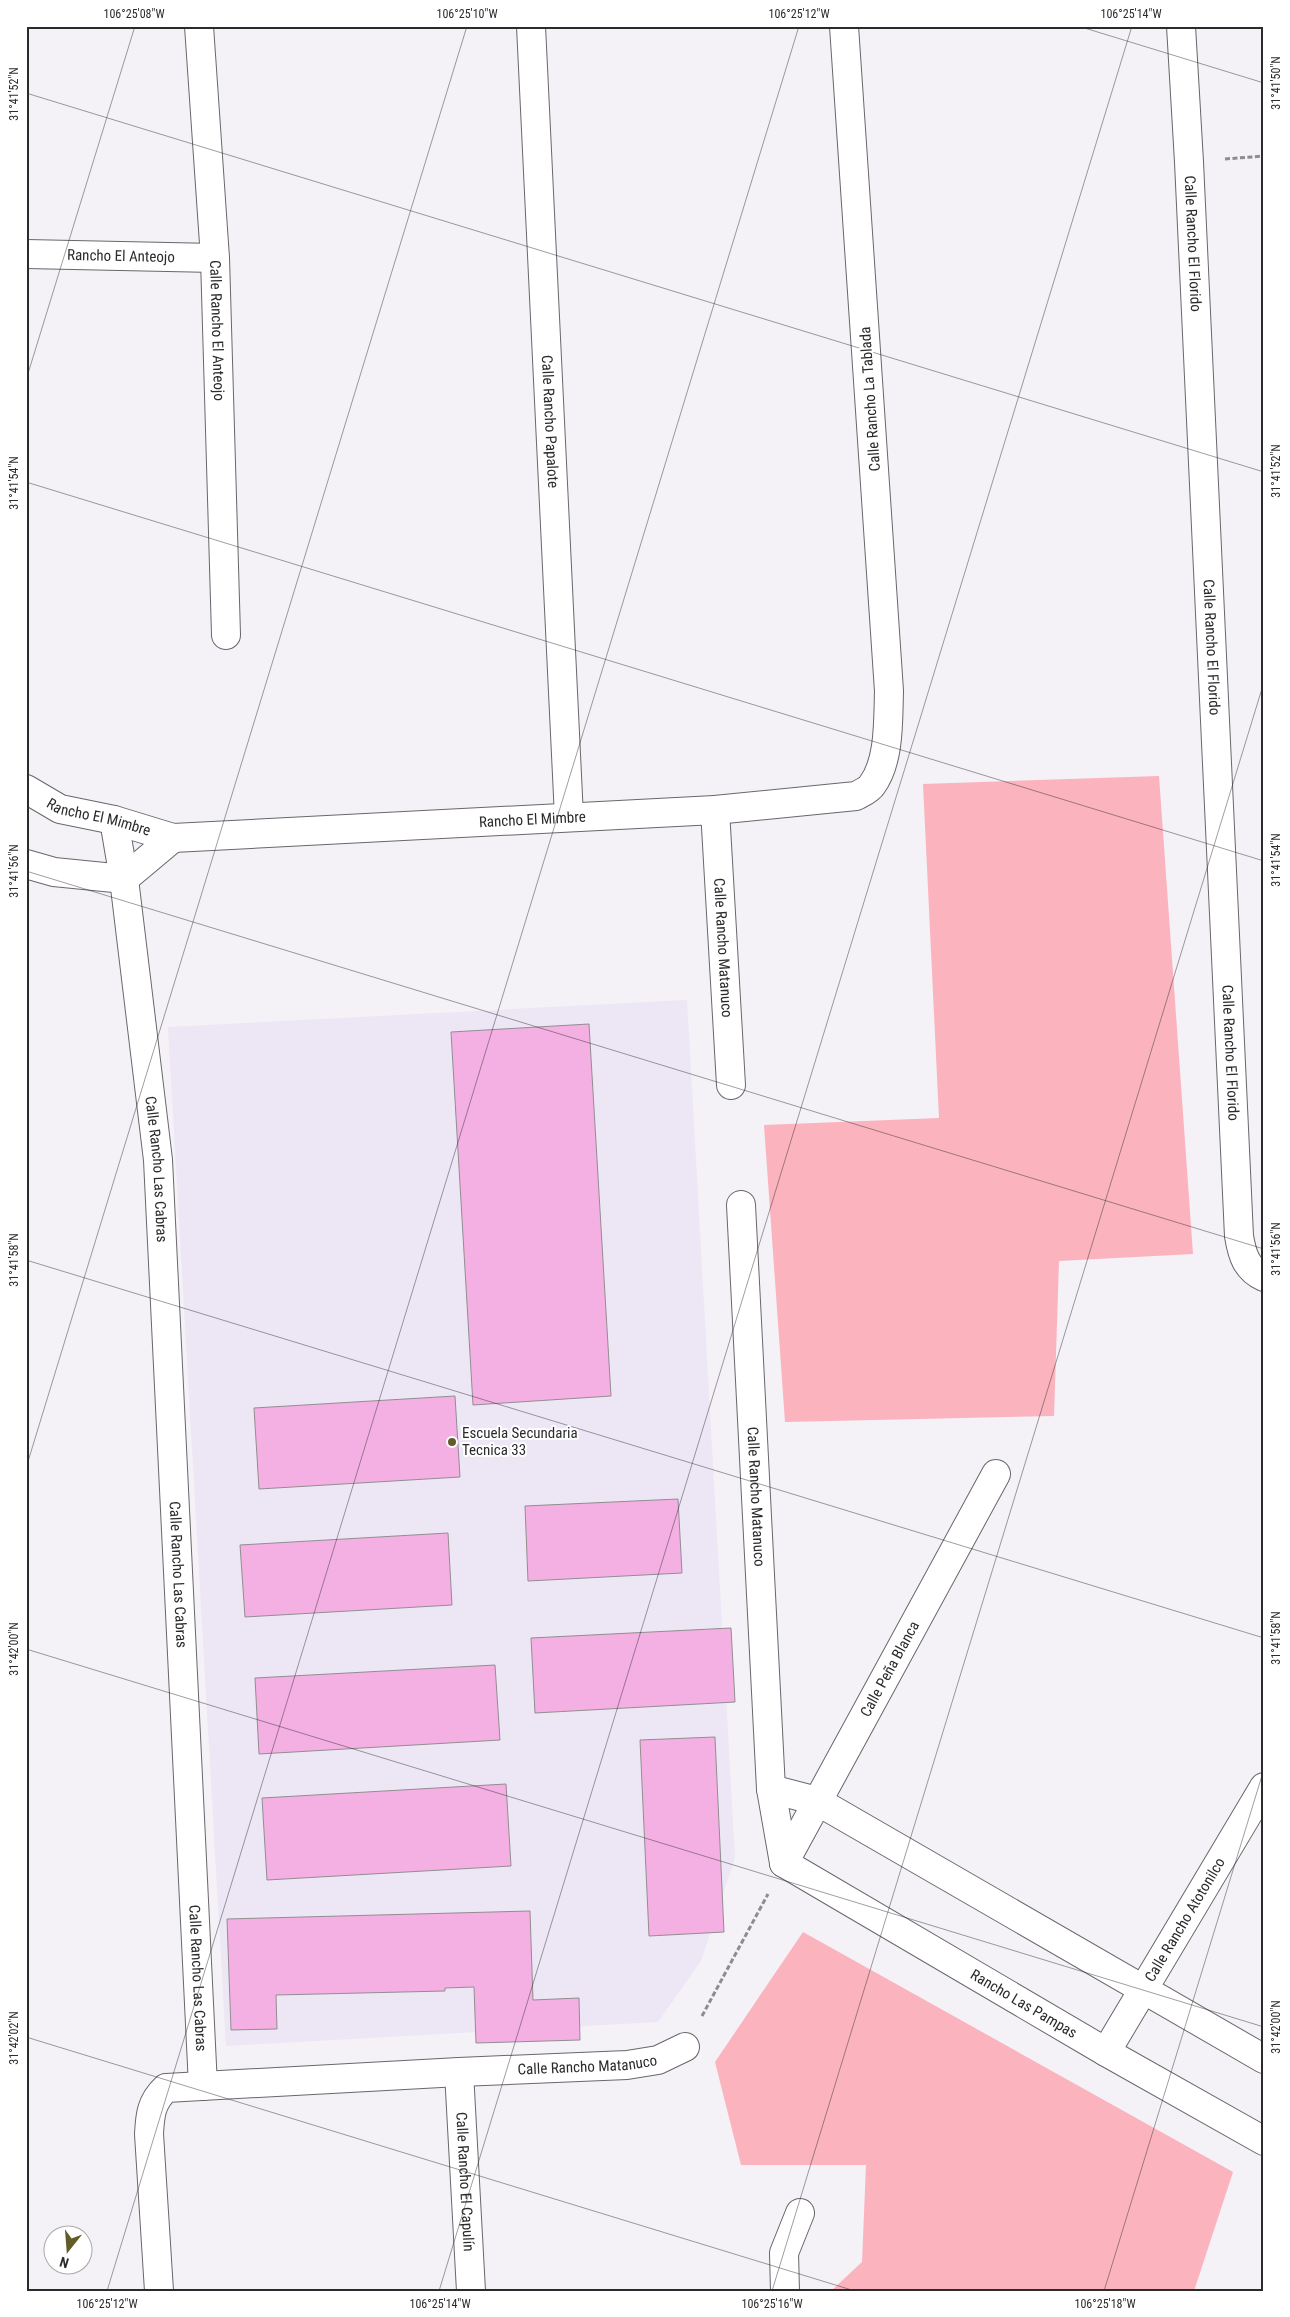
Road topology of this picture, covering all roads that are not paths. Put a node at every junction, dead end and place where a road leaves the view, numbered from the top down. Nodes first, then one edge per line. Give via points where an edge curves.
1 (199, 26) edge
2 (530, 26) edge
3 (844, 26) edge
4 (1180, 26) edge
5 (26, 254) edge
6 (215, 258) junction
7 (226, 635) dead end
8 (879, 771) joint
9 (26, 789) edge
10 (716, 810) junction
11 (569, 817) junction
12 (114, 820) junction
13 (173, 838) junction
14 (26, 864) edge
15 (124, 879) junction
16 (731, 1085) dead end
17 (741, 1205) dead end
18 (1256, 1272) edge
19 (996, 1474) dead end
20 (1264, 1787) edge
21 (771, 1789) junction
22 (817, 1802) junction
23 (784, 1863) junction
24 (1144, 1991) junction
25 (685, 2048) road end
26 (1106, 2052) junction
27 (1264, 2059) edge
28 (459, 2072) junction
29 (203, 2086) junction
30 (1264, 2141) edge
31 (800, 2213) dead end
32 (159, 2291) edge
33 (471, 2291) edge
34 (785, 2291) edge

1 - 6 street, Calle Rancho El Anteojo
2 - 11 street, Calle Rancho Papalote
3 - 8 street, Calle Rancho La Tablada via 890,691 888,739
4 - 18 street, Calle Rancho El Florido via 1190,172 1239,1236 1242,1254
5 - 6 street, Rancho El Anteojo
6 - 7 street, Calle Rancho El Anteojo
8 - 10 street, Rancho El Mimbre via 872,787 856,796
9 - 12 street, Rancho El Mimbre via 60,809
10 - 11 street, Rancho El Mimbre
10 - 16 street, Calle Rancho Matanuco
11 - 13 street, Rancho El Mimbre
12 - 13 street, Rancho El Mimbre
12 - 15 street, Calle Rancho Las Cabras
13 - 15 street, Rancho El Mimbre
14 - 15 street via 54,872
15 - 29 street, Calle Rancho Las Cabras via 158,1160
17 - 21 street, Calle Rancho Matanuco
19 - 22 street, Calle Peña Blanca
20 - 24 street, Calle Rancho Atotonilco
21 - 22 street
21 - 23 street, Calle Rancho Matanuco
22 - 23 street, Calle Peña Blanca
22 - 24 street
23 - 26 street, Rancho Las Pampas
24 - 26 street, Calle Rancho Atotonilco
24 - 27 street
25 - 28 street, Calle Rancho Matanuco via 658,2060 627,2065
26 - 30 street, Rancho Las Pampas
28 - 29 street, Calle Rancho Matanuco
28 - 33 street, Calle Rancho El Capulín
29 - 32 street via 166,2088 150,2110
31 - 34 street via 784,2253

